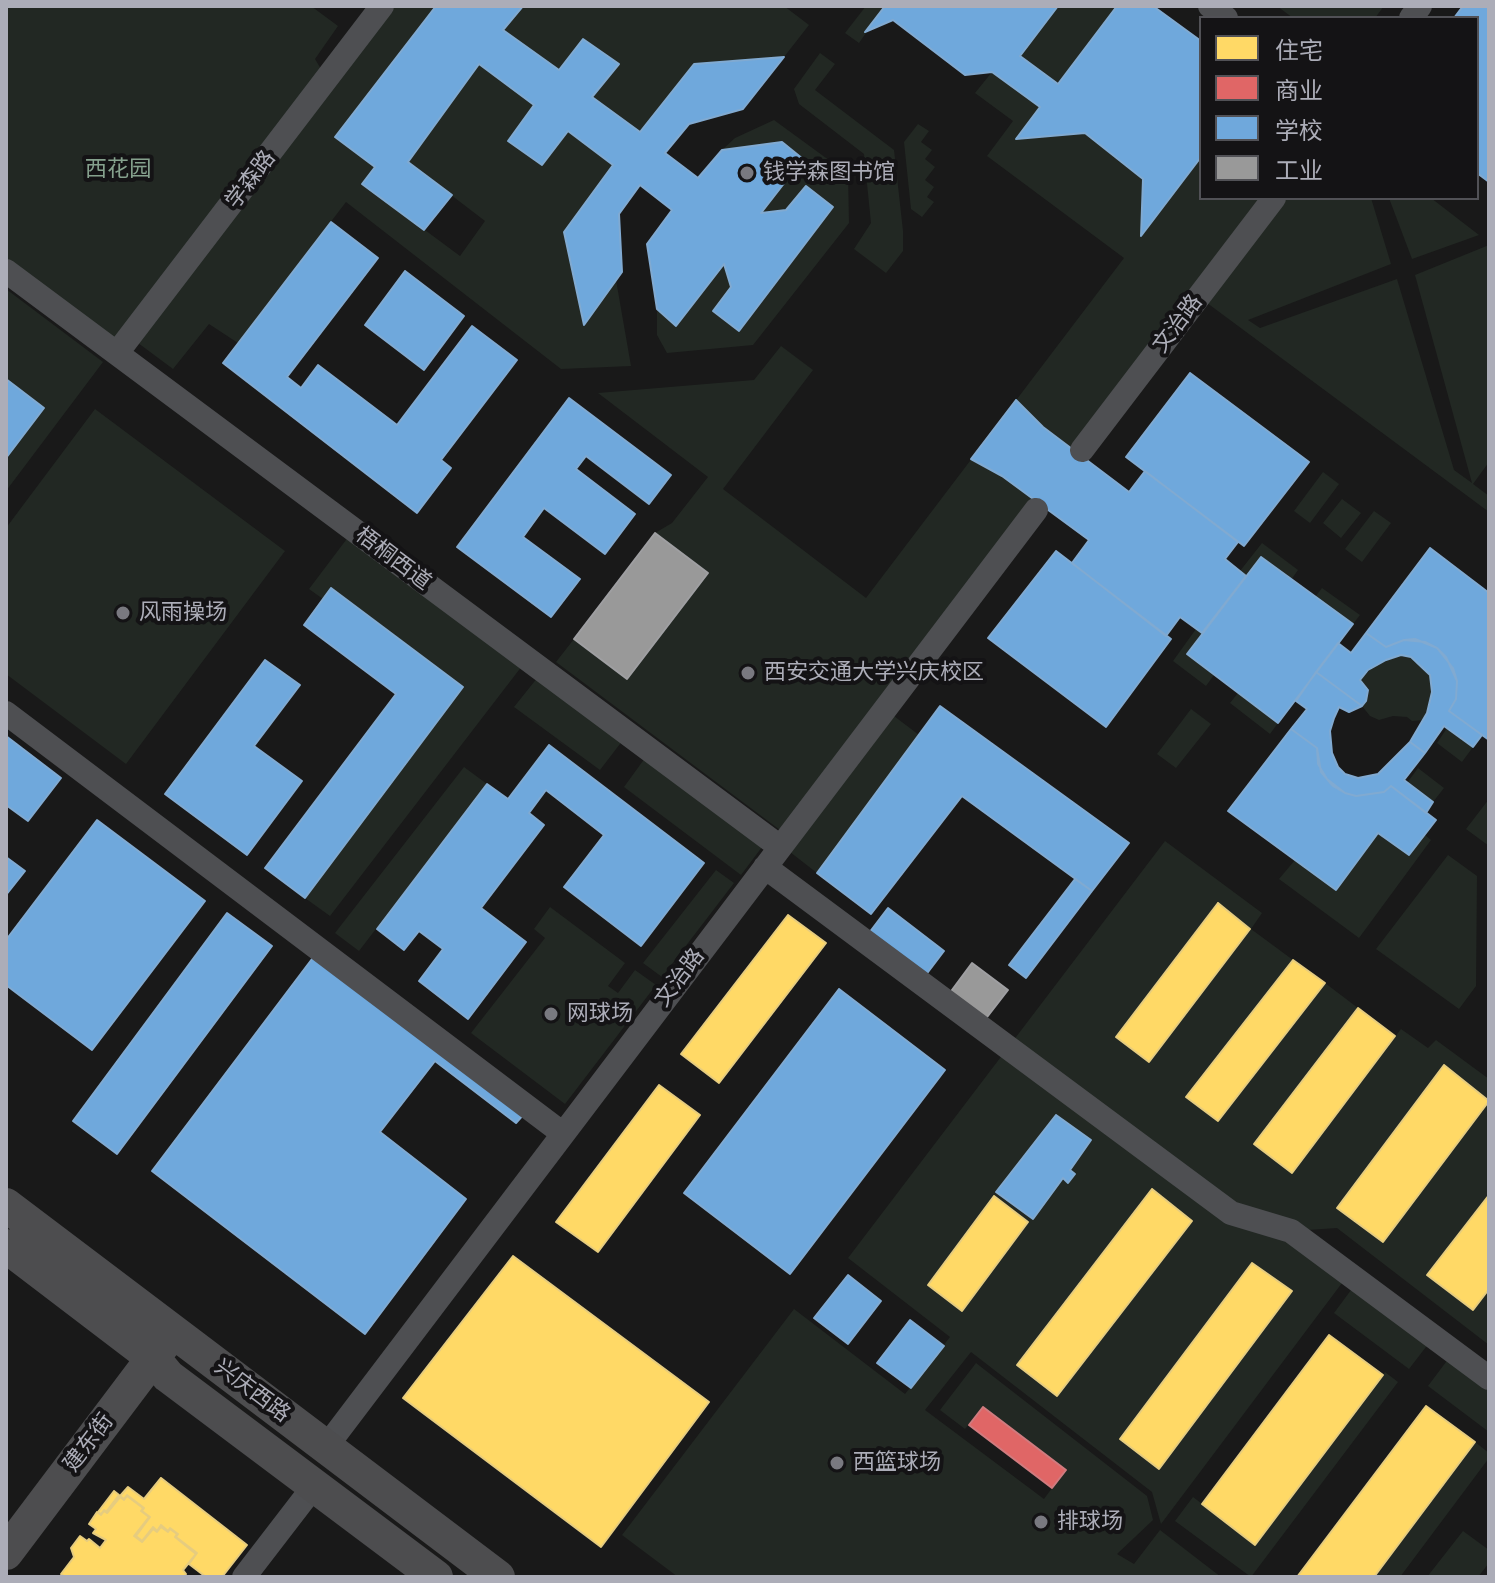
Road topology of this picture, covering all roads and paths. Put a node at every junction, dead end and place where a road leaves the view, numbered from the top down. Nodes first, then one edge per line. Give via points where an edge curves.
1 (382, 6) edge
2 (1272, 200) edge
3 (6, 271) edge
4 (117, 353) junction
5 (1082, 450) dead end
6 (1036, 510) dead end
7 (6, 713) edge
8 (772, 857) junction
9 (562, 1133) junction
10 (6, 1205) edge
11 (6, 1246) edge
12 (163, 1345) junction
13 (1489, 1378) edge
14 (326, 1447) junction
15 (314, 1486) junction
16 (6, 1553) edge
17 (244, 1577) edge
18 (436, 1577) edge
19 (498, 1577) edge

1 - 4 street, 学森路
2 - 5 street, 文治路
3 - 4 street, 梧桐西道
4 - 8 street, 梧桐西道
6 - 8 street, 文治路
7 - 9 street
8 - 9 street, 文治路
8 - 13 street, 梧桐西道 via 1231,1213 1291,1231
9 - 14 street, 文治路
10 - 12 main road, 兴庆西路
11 - 12 main road, 兴庆西路
12 - 14 main road, 兴庆西路
12 - 15 main road, 兴庆西路 via 168,1376
12 - 16 main road, 建东街
14 - 19 main road, 兴庆西路
15 - 17 street
15 - 18 main road, 兴庆西路

